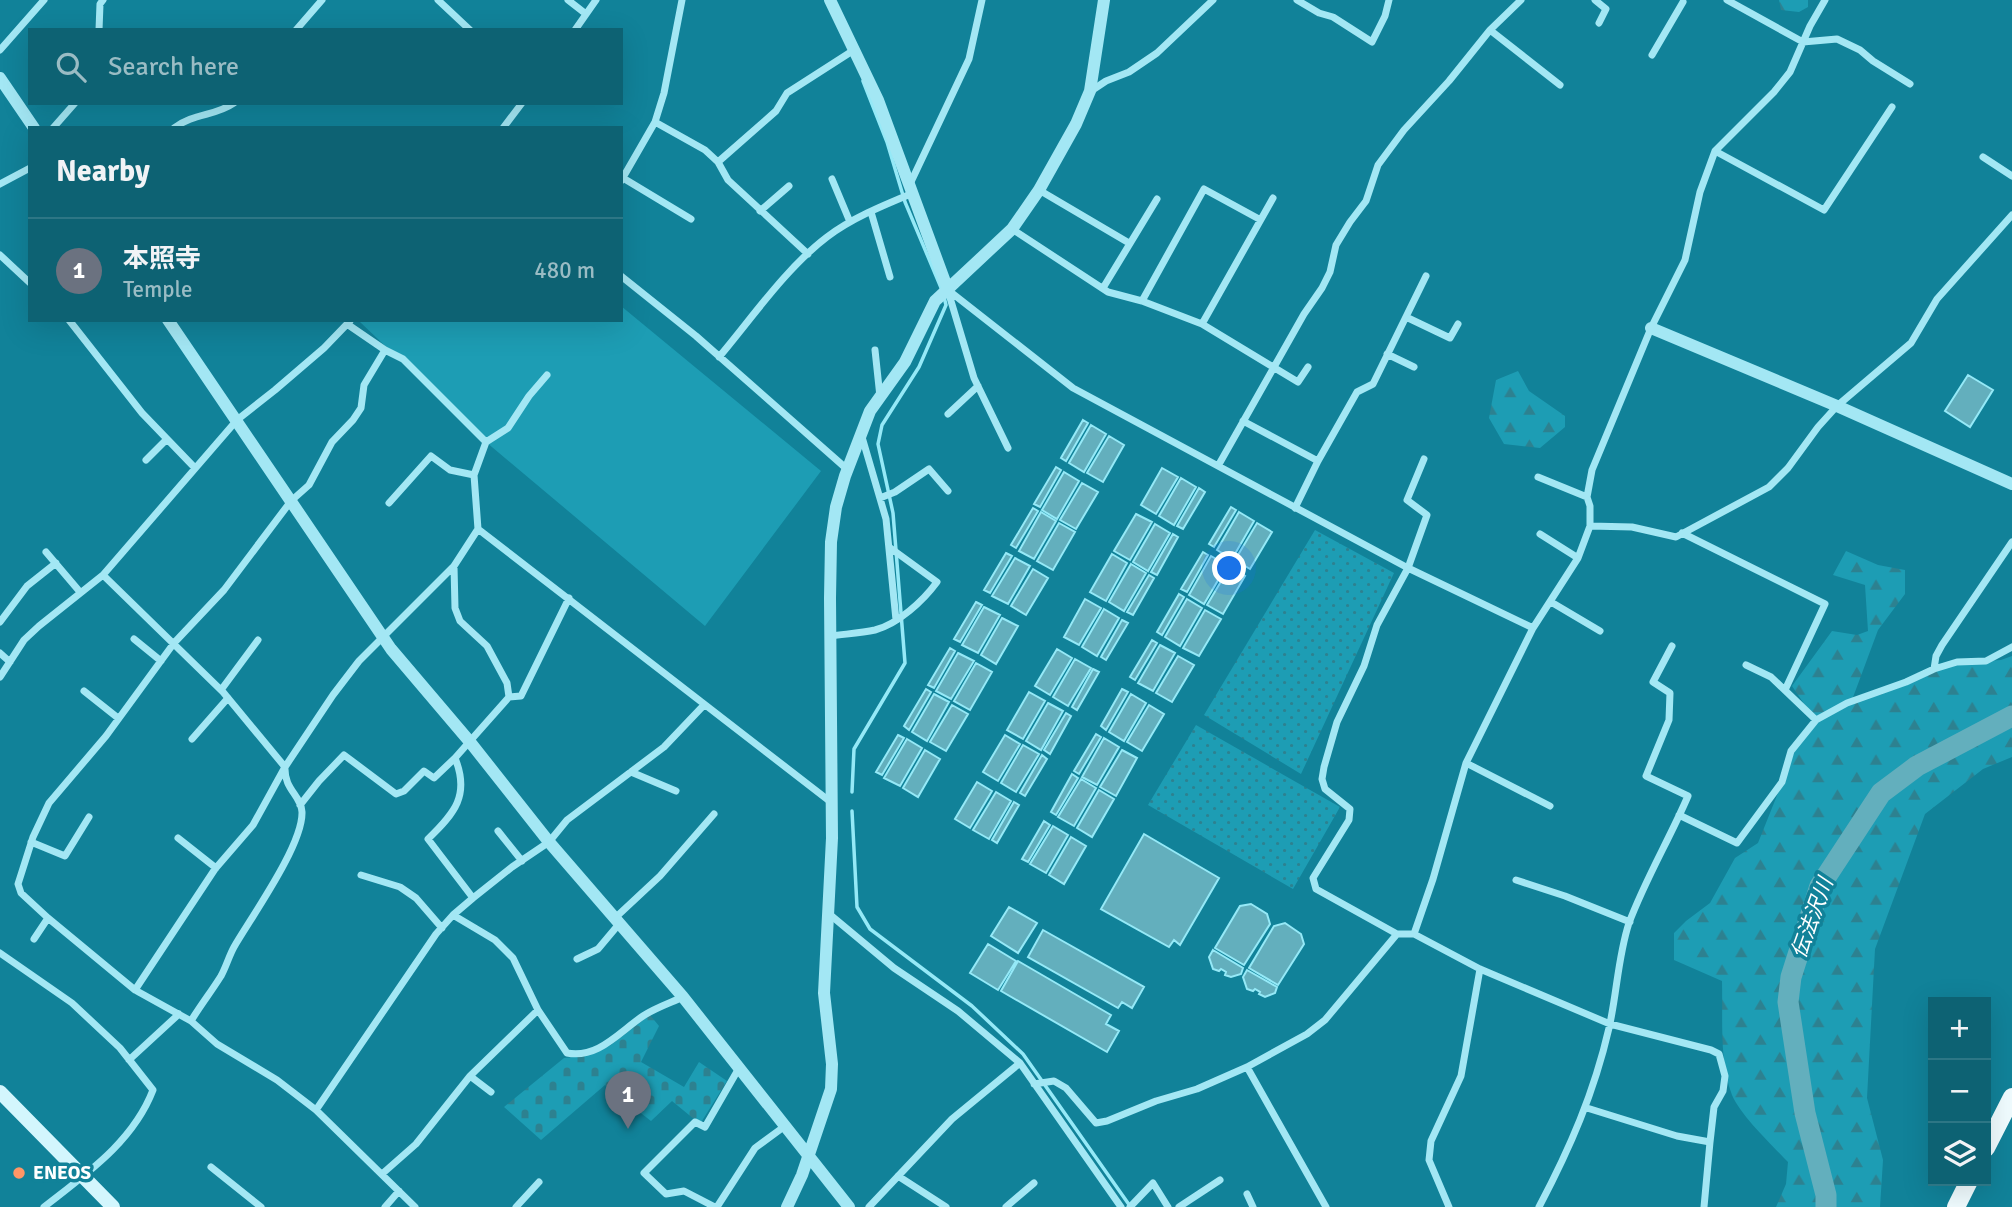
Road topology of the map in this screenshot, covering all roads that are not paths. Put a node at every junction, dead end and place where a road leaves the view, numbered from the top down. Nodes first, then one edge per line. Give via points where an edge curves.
1 (44, 0) edge
2 (322, 0) edge
3 (438, 0) edge
4 (568, 0) edge
5 (596, 0) edge
6 (682, 0) edge
7 (830, 0) edge
8 (982, 0) edge
9 (1104, 0) edge
10 (1213, 0) edge
11 (1297, 0) edge
12 (1389, 0) edge
13 (1521, 0) edge
14 (1595, 0) edge
15 (1727, 0) edge
16 (1825, 0) edge
17 (100, 1) edge
18 (1683, 1) edge
19 (586, 14) junction
20 (1599, 23) dead end
21 (99, 28) edge
22 (298, 28) edge
23 (468, 28) edge
24 (576, 28) edge
25 (1490, 30) junction
26 (1803, 42) junction
27 (0, 50) edge
28 (854, 50) junction
29 (1652, 55) dead end
30 (0, 78) edge
31 (1910, 84) dead end
32 (1560, 85) dead end
33 (1090, 92) junction
34 (73, 105) edge
35 (231, 105) edge
36 (520, 105) edge
37 (1892, 107) dead end
38 (655, 122) junction
39 (33, 126) edge
40 (55, 126) edge
41 (179, 126) edge
42 (505, 126) edge
43 (1715, 151) junction
44 (1983, 157) dead end
45 (718, 162) junction
46 (28, 169) edge
47 (2012, 176) edge
48 (623, 178) edge
49 (832, 179) dead end
50 (623, 181) edge
51 (0, 184) edge
52 (789, 186) dead end
53 (1039, 190) junction
54 (910, 191) junction
55 (1273, 198) dead end
56 (1157, 199) dead end
57 (760, 211) junction
58 (871, 212) junction
59 (2012, 215) edge
60 (691, 219) dead end
61 (1259, 219) junction
62 (850, 222) junction
63 (1012, 229) junction
64 (1129, 243) junction
65 (808, 254) junction
66 (0, 256) edge
67 (1426, 276) dead end
68 (890, 277) dead end
69 (623, 278) edge
70 (28, 281) edge
71 (1103, 288) junction
72 (947, 291) junction
73 (1142, 301) junction
74 (1406, 317) junction
75 (71, 322) edge
76 (169, 322) edge
77 (349, 322) edge
78 (1202, 324) junction
79 (1458, 324) dead end
80 (1651, 328) junction
81 (385, 350) junction
82 (875, 350) dead end
83 (1387, 354) junction
84 (719, 357) junction
85 (1308, 367) dead end
86 (1414, 367) dead end
87 (1273, 368) junction
88 (547, 375) dead end
89 (978, 386) junction
90 (880, 397) junction
91 (1837, 405) junction
92 (948, 414) dead end
93 (237, 420) junction
94 (1243, 421) junction
95 (861, 433) junction
96 (167, 439) junction
97 (486, 442) junction
98 (1008, 448) dead end
99 (1424, 459) dead end
100 (146, 460) dead end
101 (1318, 461) junction
102 (1218, 466) junction
103 (195, 468) junction
104 (848, 470) junction
105 (474, 475) junction
106 (1538, 477) dead end
107 (2012, 484) edge
108 (948, 491) dead end
109 (881, 497) junction
110 (1587, 497) junction
111 (291, 501) junction
112 (389, 503) dead end
113 (1295, 508) junction
114 (1590, 526) junction
115 (478, 529) junction
116 (1682, 533) junction
117 (1540, 534) dead end
118 (2012, 542) edge
119 (890, 548) junction
120 (46, 552) dead end
121 (1578, 558) junction
122 (55, 563) junction
123 (454, 566) junction
124 (1408, 568) junction
125 (103, 575) junction
126 (80, 592) junction
127 (569, 598) junction
128 (1551, 602) junction
129 (897, 619) junction
130 (0, 622) edge
131 (1533, 628) junction
132 (1600, 631) dead end
133 (831, 636) junction
134 (134, 639) dead end
135 (384, 639) junction
136 (258, 640) dead end
137 (174, 643) junction
138 (1672, 646) dead end
139 (2012, 648) edge
140 (0, 653) edge
141 (161, 661) junction
142 (10, 662) junction
143 (1746, 665) dead end
144 (1934, 669) junction
145 (0, 677) edge
146 (221, 690) junction
147 (1785, 690) junction
148 (84, 691) dead end
149 (509, 697) junction
150 (228, 698) junction
151 (704, 705) junction
152 (118, 718) junction
153 (1816, 720) junction
154 (192, 739) dead end
155 (470, 742) junction
156 (455, 758) junction
157 (1466, 763) junction
158 (285, 767) junction
159 (631, 772) junction
160 (676, 791) dead end
161 (832, 803) junction
162 (300, 805) junction
163 (1550, 806) dead end
164 (714, 814) dead end
165 (1679, 815) junction
166 (89, 817) dead end
167 (498, 831) dead end
168 (178, 838) dead end
169 (31, 842) junction
170 (549, 842) junction
171 (522, 861) junction
172 (216, 868) junction
173 (360, 875) dead end
174 (1516, 880) dead end
175 (473, 898) junction
176 (827, 913) junction
177 (453, 915) junction
178 (48, 918) junction
179 (617, 921) junction
180 (1630, 922) junction
181 (442, 928) junction
182 (1397, 934) junction
183 (1414, 934) junction
184 (34, 939) dead end
185 (0, 953) edge
186 (578, 959) dead end
187 (1480, 969) junction
188 (135, 990) junction
189 (683, 997) junction
190 (538, 1010) junction
191 (178, 1014) junction
192 (191, 1021) junction
193 (1610, 1024) junction
194 (129, 1060) junction
195 (1020, 1063) junction
196 (1247, 1067) junction
197 (739, 1068) junction
198 (470, 1076) junction
199 (1034, 1084) junction
200 (0, 1092) edge
201 (491, 1092) dead end
202 (2012, 1097) edge
203 (1587, 1108) junction
204 (316, 1110) junction
205 (785, 1126) junction
206 (1991, 1138) edge
207 (1710, 1142) junction
208 (807, 1153) junction
209 (211, 1167) dead end
210 (382, 1174) junction
211 (898, 1176) junction
212 (83, 1177) junction
213 (1220, 1180) dead end
214 (539, 1182) dead end
215 (1034, 1183) dead end
216 (1966, 1186) edge
217 (399, 1191) junction
218 (1247, 1194) dead end
219 (44, 1207) edge
220 (113, 1207) edge
221 (261, 1207) edge
222 (385, 1207) edge
223 (415, 1207) edge
224 (516, 1207) edge
225 (716, 1207) edge
226 (787, 1207) edge
227 (849, 1207) edge
228 (869, 1207) edge
229 (946, 1207) edge
230 (1006, 1207) edge
231 (1121, 1207) edge
232 (1130, 1207) edge
233 (1168, 1207) edge
234 (1178, 1207) edge
235 (1253, 1207) edge
236 (1326, 1207) edge
237 (1449, 1207) edge
238 (1539, 1207) edge
239 (1704, 1207) edge
240 (1956, 1207) edge

1 - 27 street
2 - 22 street
3 - 23 street
4 - 19 street
5 - 19 street
6 - 38 street
7 - 28 street
8 - 54 street via 969,59
9 - 33 street
10 - 33 street via 1157,53
11 - 12 street via 1372,41
13 - 25 street
14 - 20 street via 1606,9
15 - 26 street
16 - 26 street
17 - 21 street
18 - 29 street
19 - 24 street
25 - 32 street
25 - 87 street via 1378,165 1366,201 1336,244 1322,288
26 - 31 street via 1837,39
26 - 43 street via 1790,72
28 - 45 street via 787,93 776,111
28 - 54 street via 878,100
30 - 39 street
33 - 53 street
34 - 40 street
35 - 41 street
36 - 42 street
37 - 43 street via 1824,210
38 - 45 street
38 - 48 street
43 - 80 street via 1700,192 1685,260
44 - 47 street
45 - 57 street via 728,180
46 - 51 street
49 - 62 street
50 - 60 street
52 - 57 street
53 - 63 street
53 - 64 street
54 - 58 street
54 - 72 street
55 - 61 street
56 - 64 street
57 - 65 street
58 - 62 street
58 - 68 street
59 - 91 street via 1937,299 1911,344
61 - 73 street via 1204,189
61 - 78 street
62 - 65 street
63 - 71 street
63 - 72 street
64 - 71 street
65 - 84 street
66 - 70 street
67 - 74 street
69 - 84 street
71 - 73 street
72 - 89 street
72 - 90 street via 935,301 905,362
72 - 102 street via 1073,388
73 - 78 street
74 - 79 street via 1450,338
74 - 83 street
75 - 96 street
76 - 93 street
77 - 81 street
77 - 93 street
78 - 87 street
80 - 91 street
80 - 110 street via 1592,470
81 - 97 street via 403,359
81 - 111 street via 364,385 361,408 353,421 332,442 309,485
82 - 90 street
83 - 86 street
83 - 101 street via 1373,384 1357,392
84 - 104 street
85 - 87 street via 1298,382
87 - 94 street
88 - 97 street via 508,428
89 - 92 street
89 - 98 street
90 - 95 street
91 - 107 street
91 - 116 street via 1769,487
93 - 103 street
93 - 111 street
94 - 101 street
94 - 102 street
95 - 104 street
95 - 109 street
96 - 100 street
96 - 103 street
97 - 105 street
99 - 124 street via 1407,500 1427,515
101 - 113 street
102 - 113 street
103 - 125 street
104 - 133 street via 831,542
105 - 112 street via 450,470 432,456
105 - 115 street
106 - 110 street
108 - 109 street via 929,470
109 - 119 street
110 - 114 street
111 - 135 street
111 - 137 street via 224,590
113 - 124 street
114 - 116 street via 1632,527 1676,537
114 - 121 street
115 - 123 street
115 - 127 street
116 - 147 street via 1825,604
117 - 121 street
118 - 144 street via 1942,645
119 - 129 street
119 - 129 street via 937,582
120 - 122 street
121 - 128 street
122 - 126 street
122 - 130 street via 27,586
123 - 135 street
123 - 149 street via 455,608 460,621 487,646 507,683
124 - 131 street
124 - 182 street via 1377,625 1364,666 1337,722 1322,779 1325,789 1350,809 1349,820 1313,878 1316,889
125 - 126 street
125 - 137 street
126 - 142 street via 24,640
127 - 149 street via 521,696
127 - 151 street
128 - 131 street
128 - 132 street
129 - 133 street via 877,629
131 - 157 street
133 - 161 street
134 - 141 street
135 - 155 street
135 - 158 street via 359,661
136 - 146 street
137 - 141 street
137 - 146 street
138 - 165 street via 1653,682 1670,693 1669,720 1646,776 1688,796
139 - 144 street via 1986,661
140 - 142 street
141 - 152 street
142 - 145 street
143 - 147 street
144 - 153 street
146 - 150 street
147 - 153 street
148 - 152 street
149 - 155 street
150 - 154 street
150 - 158 street
151 - 159 street via 664,747
151 - 161 street
152 - 169 street via 49,803
153 - 165 street via 1791,751 1782,782 1737,843
155 - 156 street
155 - 170 street
156 - 162 street via 434,778 424,771 397,794 344,755
156 - 175 street via 463,777 457,806 428,839
157 - 163 street
157 - 183 street
158 - 162 street via 285,780
158 - 172 street via 253,825
159 - 160 street
159 - 170 street via 567,820
161 - 176 street
162 - 192 street via 295,840 284,866
164 - 179 street
165 - 180 street
166 - 169 street via 65,856
167 - 171 street
168 - 172 street
169 - 178 street via 18,884 20,893
170 - 171 street
170 - 179 street
171 - 175 street
172 - 188 street
173 - 181 street via 400,887
174 - 180 street
175 - 177 street
176 - 195 street
176 - 208 street via 824,993 831,1088
177 - 181 street
177 - 190 street via 495,940 513,958
178 - 184 street
178 - 188 street
179 - 186 street via 598,949
179 - 189 street
180 - 193 street
181 - 204 street
182 - 183 street
182 - 196 street via 1325,1020
183 - 187 street
185 - 194 street via 72,1003
187 - 193 street
187 - 237 street via 1461,1076 1431,1141 1429,1160
188 - 191 street
189 - 190 street via 644,1015 610,1043 581,1056 567,1053
189 - 197 street
190 - 198 street
191 - 192 street
191 - 194 street
192 - 204 street via 217,1044
193 - 203 street
193 - 207 street via 1719,1054 1725,1076 1714,1107
194 - 212 street via 153,1090 129,1133
195 - 199 street
195 - 211 street via 952,1119
196 - 199 street via 1197,1090 1096,1123 1066,1088 1054,1081
196 - 236 street
197 - 205 street
197 - 225 street via 705,1126 695,1122 644,1173 666,1194 684,1191
198 - 201 street
198 - 210 street via 416,1144
199 - 231 street
200 - 212 main road
202 - 206 main road
203 - 207 street
203 - 238 street
204 - 210 street
205 - 208 street
205 - 225 street via 755,1148
207 - 239 street
208 - 226 street
208 - 227 street
209 - 221 street
210 - 217 street
211 - 228 street
211 - 229 street
212 - 219 street
212 - 220 main road
213 - 234 street
214 - 224 street
215 - 230 street
216 - 240 main road
217 - 222 street
217 - 223 street
218 - 235 street
232 - 233 street via 1153,1183

